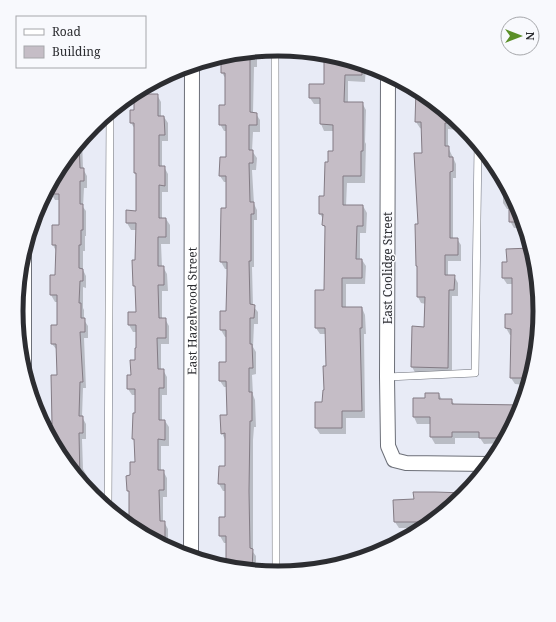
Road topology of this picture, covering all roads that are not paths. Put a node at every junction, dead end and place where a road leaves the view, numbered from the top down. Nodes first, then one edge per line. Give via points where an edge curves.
1 (275, 56) edge
2 (192, 71) edge
3 (388, 81) edge
4 (110, 119) edge
5 (478, 153) edge
6 (24, 294) edge
7 (24, 328) edge
8 (387, 377) junction
9 (482, 464) edge
10 (108, 501) edge
11 (191, 550) edge
12 (276, 566) edge

1 - 12 lane
2 - 11 street, East Hazelwood Street
3 - 8 street, East Coolidge Street
4 - 10 lane
5 - 8 lane via 475,373
6 - 7 street
8 - 9 street, East Coolidge Street via 388,446 394,460

